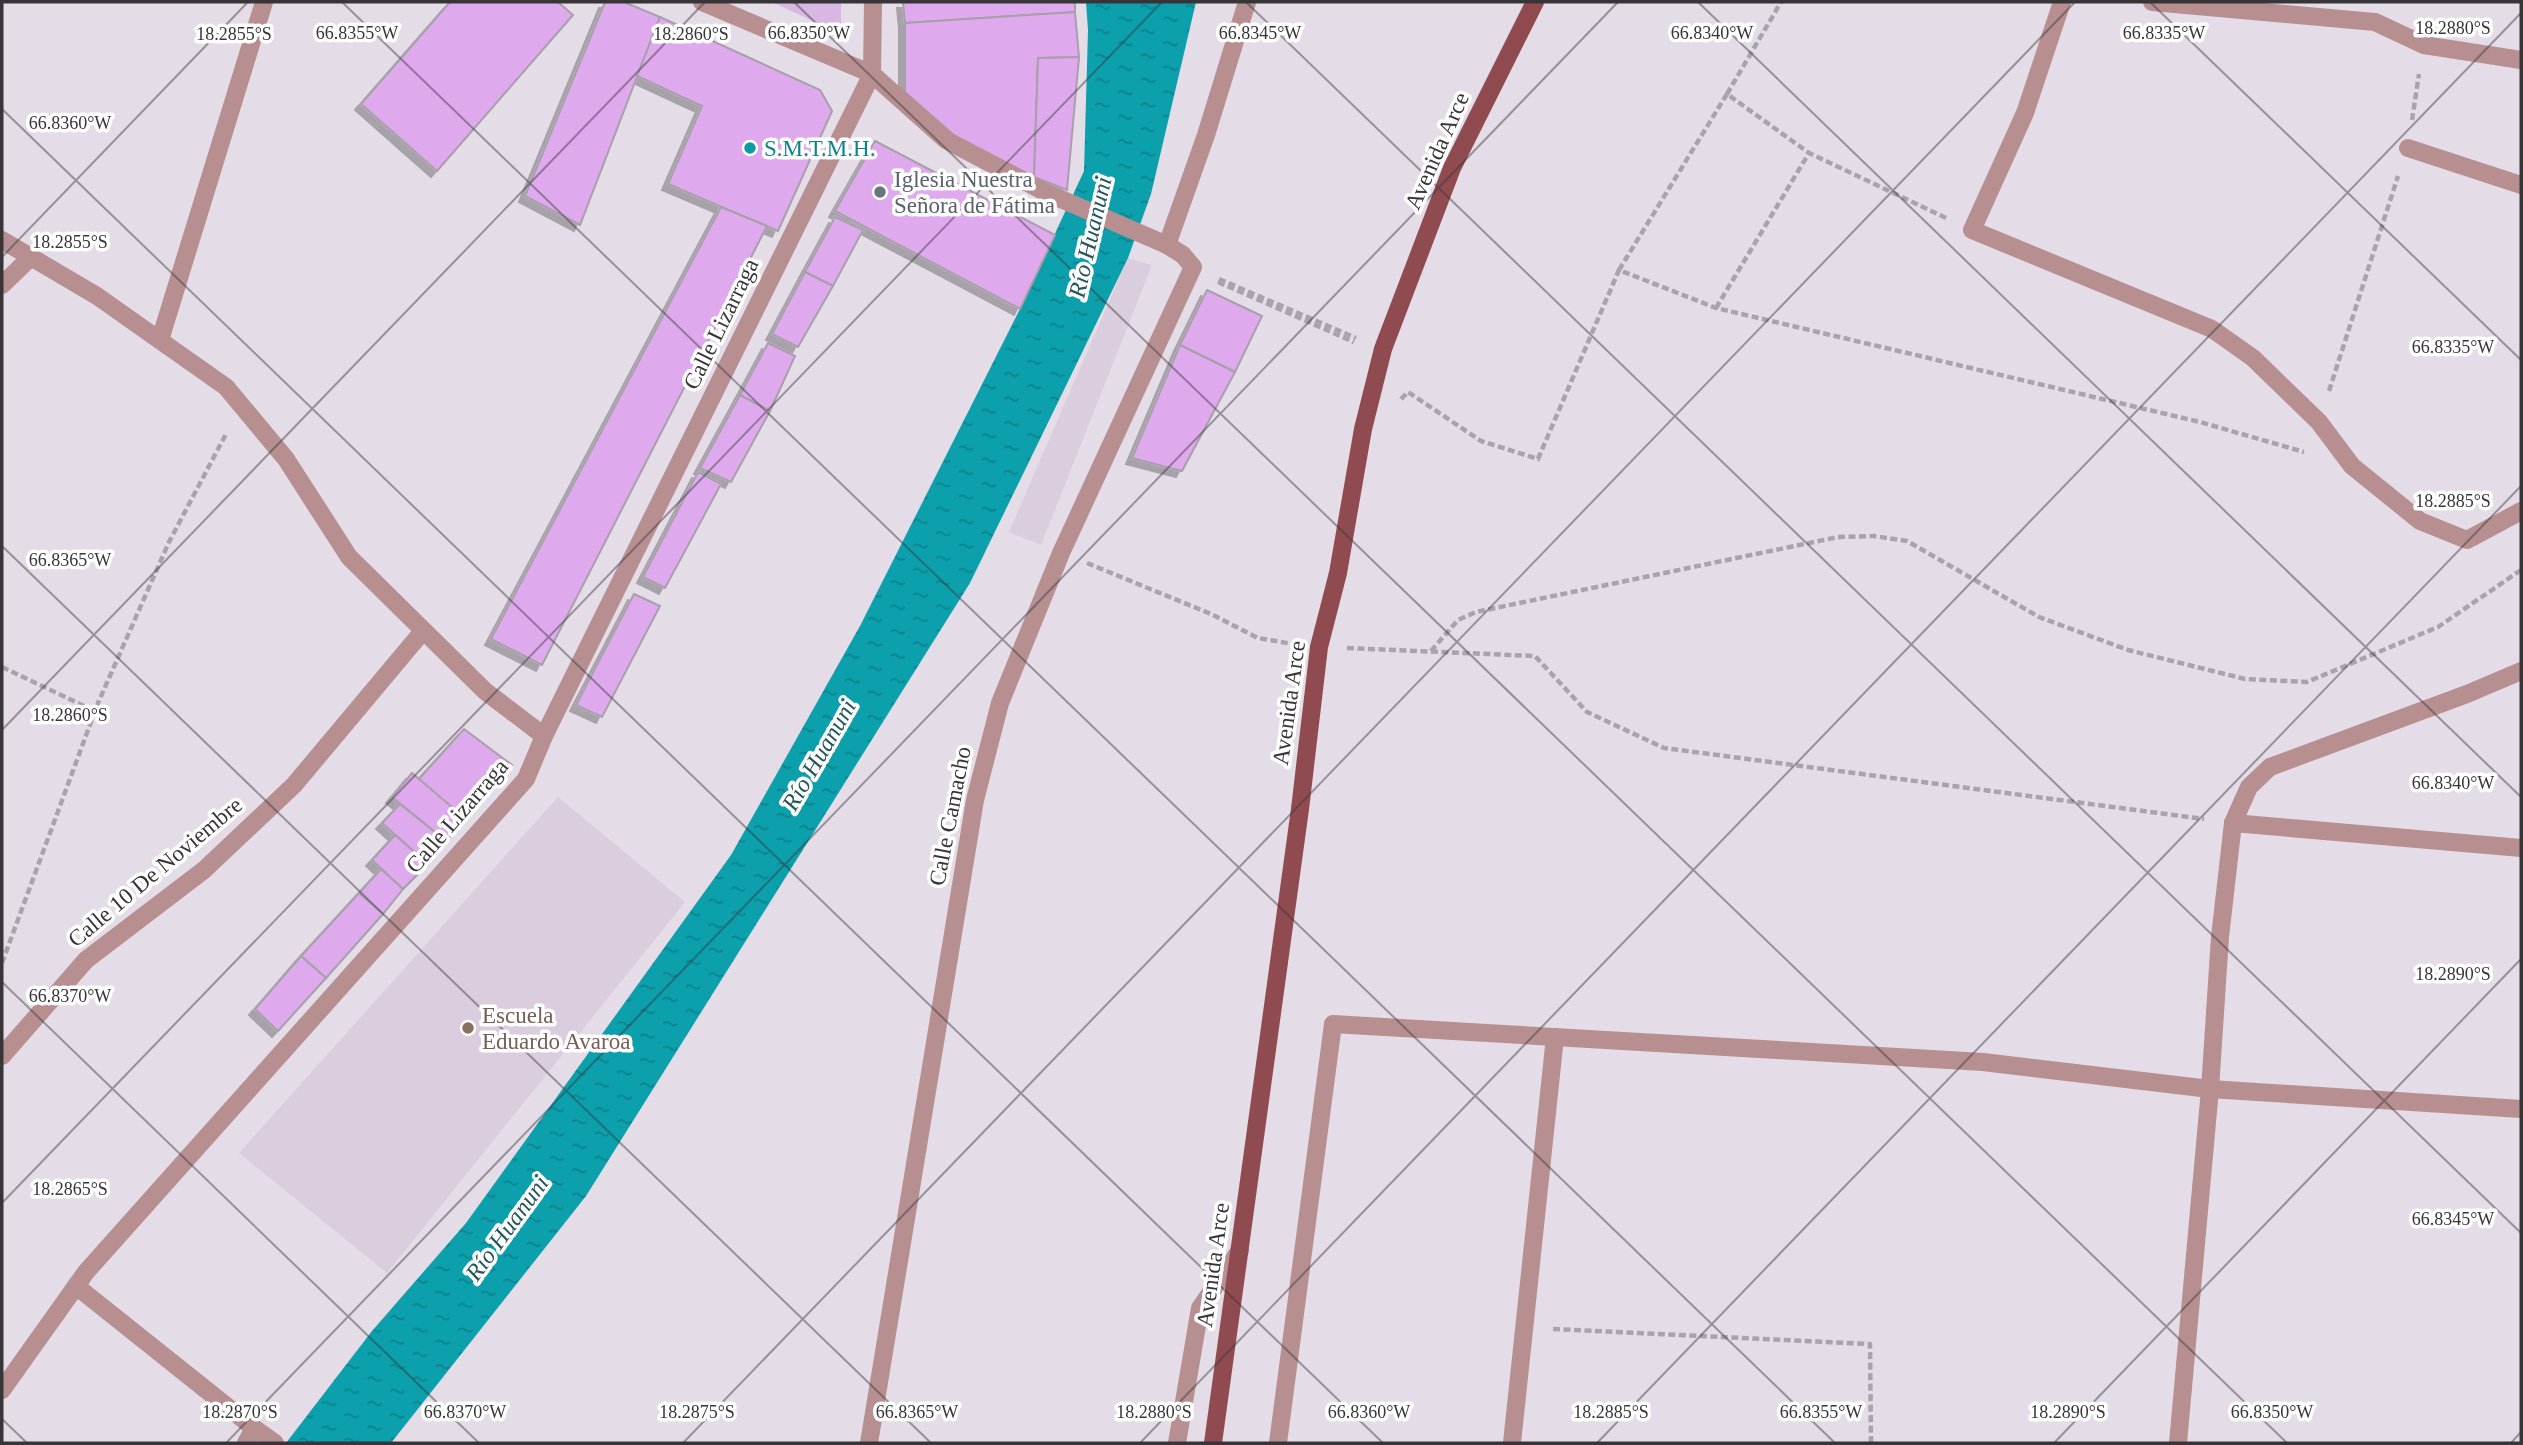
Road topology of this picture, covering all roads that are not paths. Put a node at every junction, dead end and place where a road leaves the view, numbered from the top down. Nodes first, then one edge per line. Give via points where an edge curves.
1 (264, 2) edge
2 (702, 2) edge
3 (873, 2) edge
4 (1247, 2) edge
5 (1535, 2) edge
6 (2062, 2) edge
7 (2152, 2) edge
8 (2521, 60) edge
9 (872, 74) junction
10 (2408, 148) road end
11 (2521, 185) edge
12 (2, 240) edge
13 (1167, 245) junction
14 (31, 257) junction
15 (2, 285) edge
16 (160, 340) junction
17 (2521, 511) edge
18 (423, 631) junction
19 (2521, 671) edge
20 (544, 736) junction
21 (2233, 823) junction
22 (2521, 848) edge
23 (1555, 1037) junction
24 (2, 1056) edge
25 (2210, 1089) junction
26 (2521, 1110) edge
27 (1240, 1250) junction
28 (76, 1286) junction
29 (2, 1390) edge
30 (250, 1435) edge
31 (275, 1443) edge
32 (869, 1443) edge
33 (1177, 1443) edge
34 (1213, 1443) edge
35 (1278, 1443) edge
36 (1512, 1443) edge
37 (2178, 1443) edge

1 - 16 street
2 - 9 street
3 - 9 street
4 - 13 street
5 - 27 main road, Avenida Arce via 1452,168 1382,351 1363,429 1338,573 1319,647
6 - 17 street via 2025,113 1972,230 2212,329 2253,358 2319,422 2352,466 2420,522 2467,540
7 - 8 street via 2375,22 2424,45
9 - 13 street via 946,140 1047,193
9 - 20 street, Calle Lizarraga
10 - 11 street
12 - 14 street
13 - 32 street, Calle Camacho via 1183,255 1192,269 1061,553 1000,704 975,800
14 - 15 street
14 - 16 street
16 - 18 street via 226,387 286,459 349,556
18 - 20 street via 485,691
18 - 24 street, Calle 10 De Noviembre via 294,785 204,870 86,960
19 - 21 street via 2270,767 2249,788
20 - 28 street, Calle Lizarraga via 526,779
21 - 22 street
21 - 25 street
23 - 25 street via 1983,1062
23 - 35 street via 1332,1024
23 - 36 street
25 - 26 street
25 - 37 street
27 - 33 street via 1199,1308
27 - 34 main road, Avenida Arce
28 - 29 street, Calle Lizarraga
28 - 30 street
30 - 31 street

